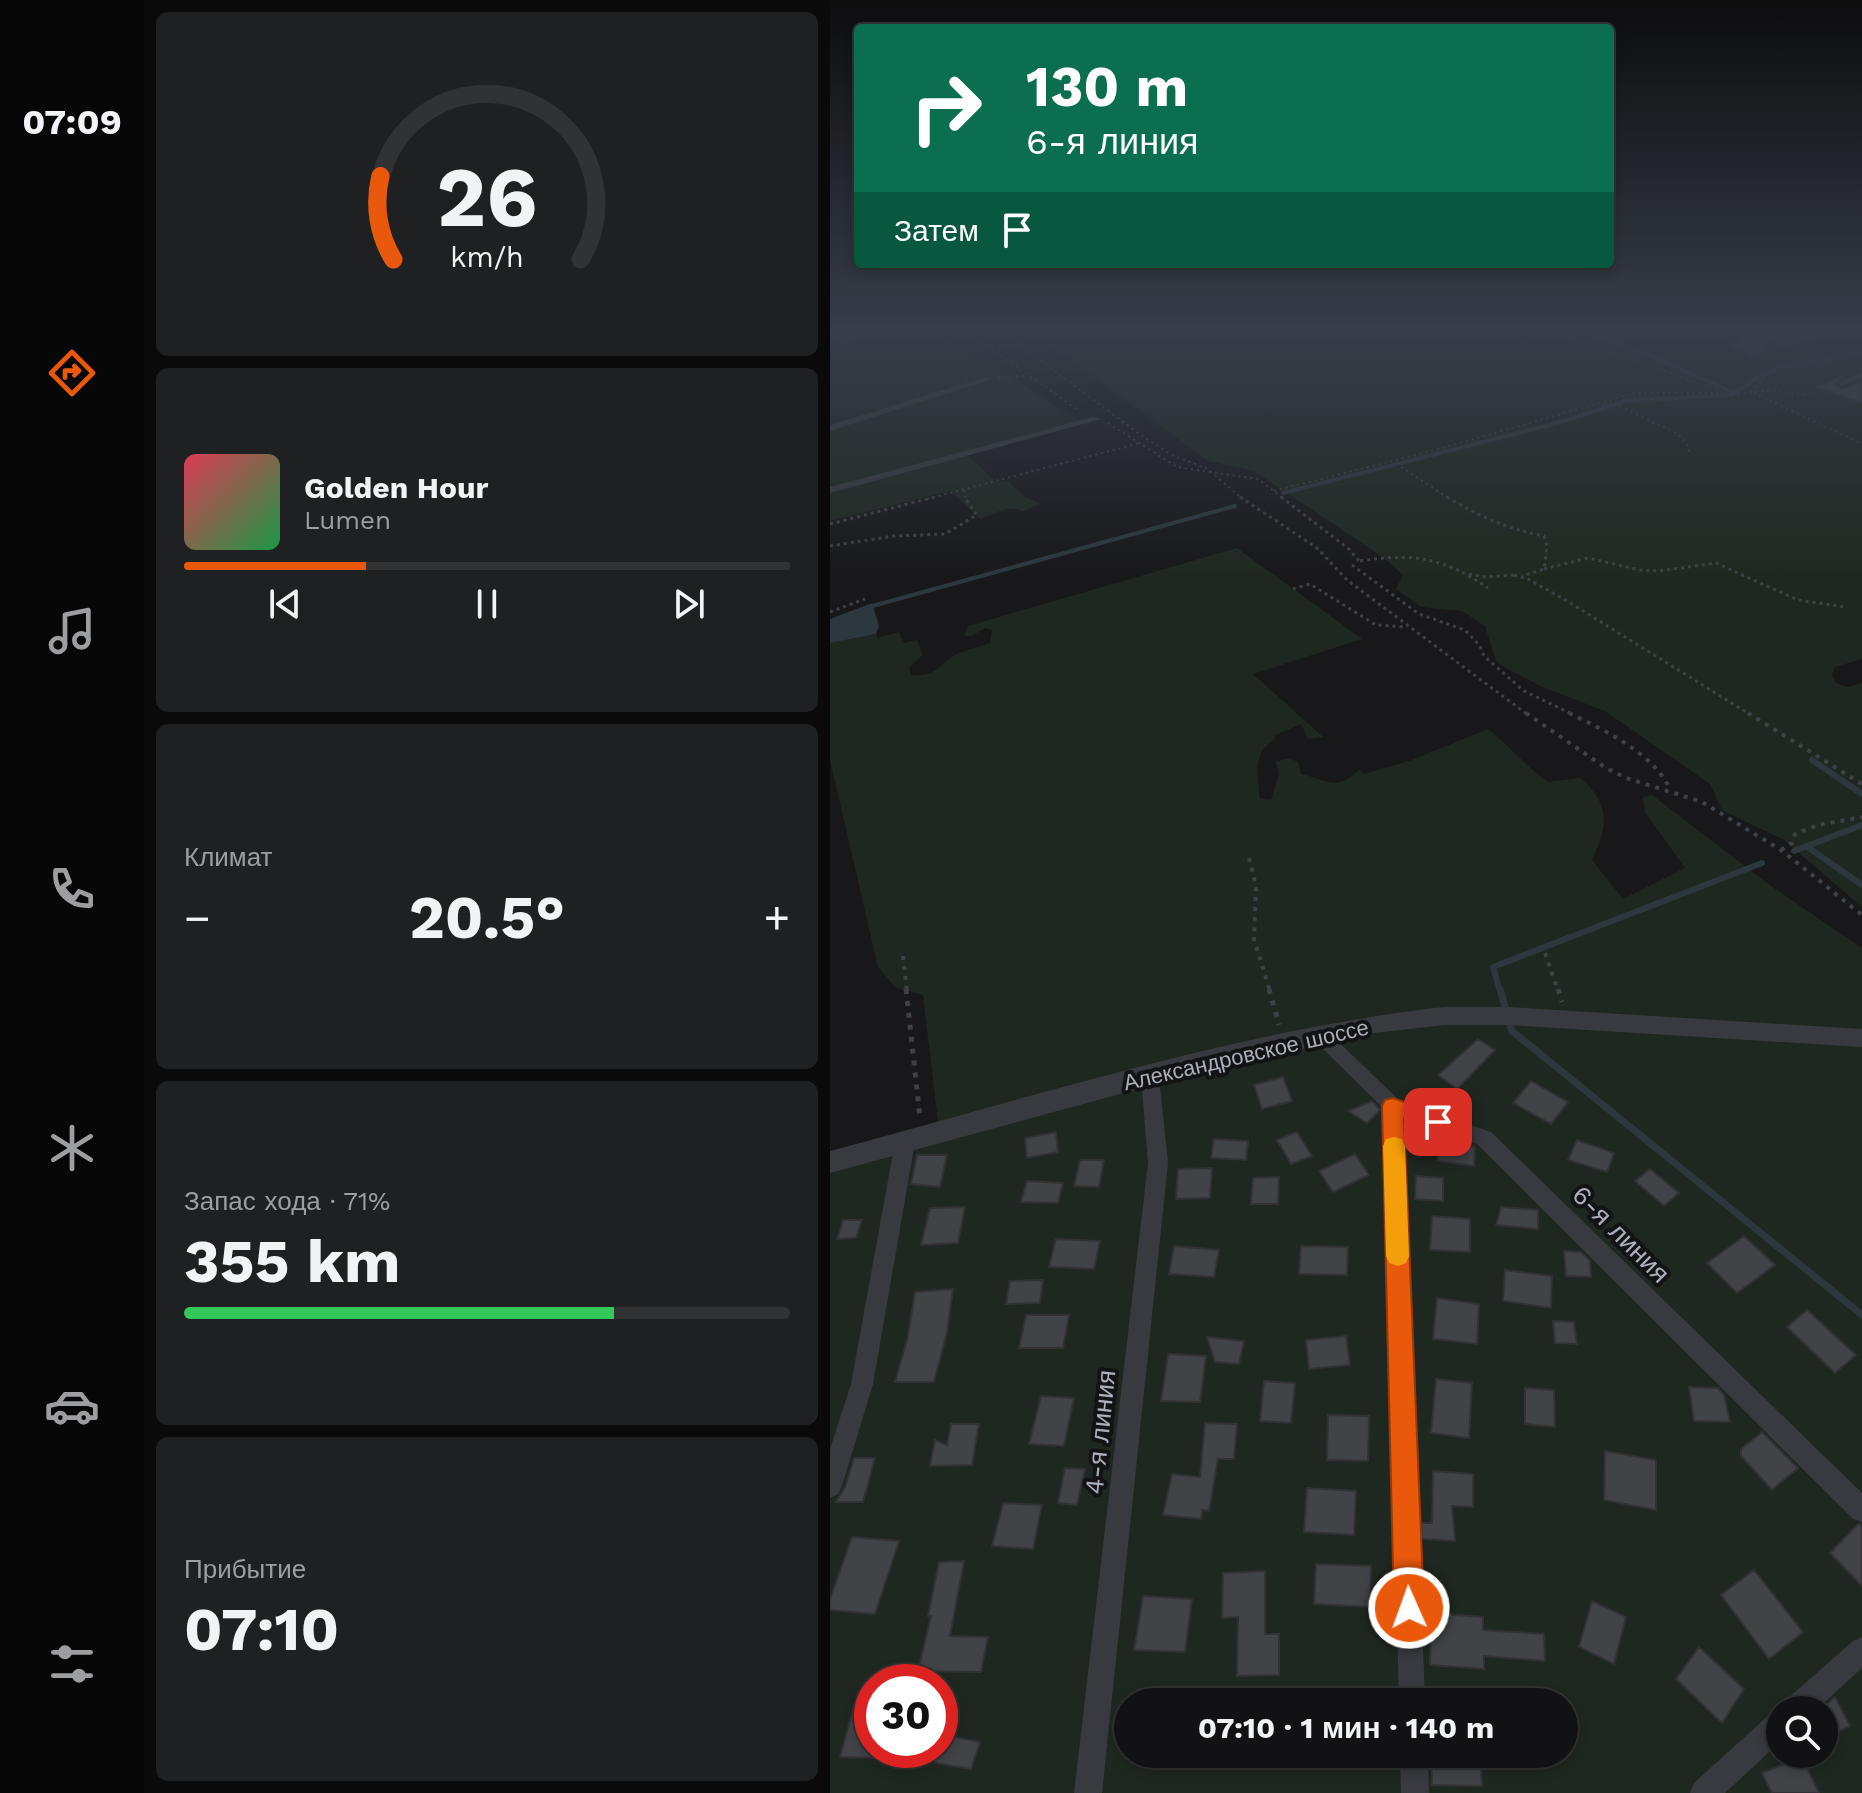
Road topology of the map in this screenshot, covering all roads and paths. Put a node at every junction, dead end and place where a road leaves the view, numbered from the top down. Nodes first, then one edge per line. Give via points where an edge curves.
1 (883, 412) edge
2 (1109, 412) edge
3 (1567, 412) edge
4 (1631, 412) edge
5 (1793, 412) edge
6 (1096, 419) dead end
7 (830, 428) edge
8 (1143, 443) dead end
9 (1861, 443) edge
10 (1690, 455) dead end
11 (1401, 467) dead end
12 (1208, 470) junction
13 (830, 490) edge
14 (964, 490) junction
15 (1274, 491) junction
16 (830, 524) edge
17 (830, 546) edge
18 (1359, 561) junction
19 (1544, 569) junction
20 (1469, 574) junction
21 (1514, 575) junction
22 (1488, 588) dead end
23 (1293, 589) dead end
24 (865, 599) dead end
25 (1844, 607) dead end
26 (830, 612) edge
27 (1410, 627) junction
28 (1862, 784) edge
29 (1671, 791) junction
30 (1862, 817) edge
31 (1781, 850) junction
32 (1249, 858) dead end
33 (1862, 915) edge
34 (1545, 953) dead end
35 (903, 956) dead end
36 (1567, 1020) junction
37 (1319, 1034) junction
38 (1862, 1038) edge
39 (1285, 1043) junction
40 (1150, 1077) junction
41 (1393, 1106) junction
42 (914, 1139) junction
43 (830, 1162) edge
44 (830, 1486) edge
45 (1862, 1510) edge
46 (1862, 1650) edge
47 (1412, 1688) edge
48 (1811, 1696) edge
49 (1766, 1737) edge
50 (1414, 1768) edge
51 (1088, 1793) edge
52 (1415, 1793) edge
53 (1704, 1793) edge

1 - 7 street
2 - 12 path via 1174,456
3 - 15 path
4 - 10 path via 1678,434
5 - 9 path
6 - 13 street
8 - 14 path
11 - 19 path via 1484,518 1544,536
12 - 15 path via 1258,479
12 - 27 path via 1321,551 1347,580
14 - 16 path
14 - 17 path via 977,515 952,533
15 - 18 path
18 - 20 path via 1425,557
18 - 29 path via 1352,565 1419,614 1465,630 1488,661 1524,691 1594,725 1641,756 1662,772
19 - 21 path
19 - 25 path via 1588,558 1659,571 1716,563 1798,600
20 - 21 path
20 - 22 path
21 - 28 path via 1567,601
23 - 27 path via 1310,584 1376,625
24 - 26 path
27 - 29 path via 1606,768
29 - 31 path via 1702,802
30 - 31 path via 1807,829
31 - 33 path
32 - 39 path via 1258,884 1252,923
34 - 36 path
35 - 42 path
36 - 37 street, Александровское шоссе via 1444,1016
36 - 38 street, Александровское шоссе
37 - 39 street, Александровское шоссе
37 - 41 street, 6-я линия
39 - 40 street, Александровское шоссе
40 - 42 street, Александровское шоссе
40 - 51 street, 4-я линия via 1158,1163
41 - 45 street, 6-я линия via 1484,1138
41 - 47 street
42 - 43 street, Александровское шоссе
42 - 44 street via 862,1384
46 - 48 street
49 - 53 street
50 - 52 street

